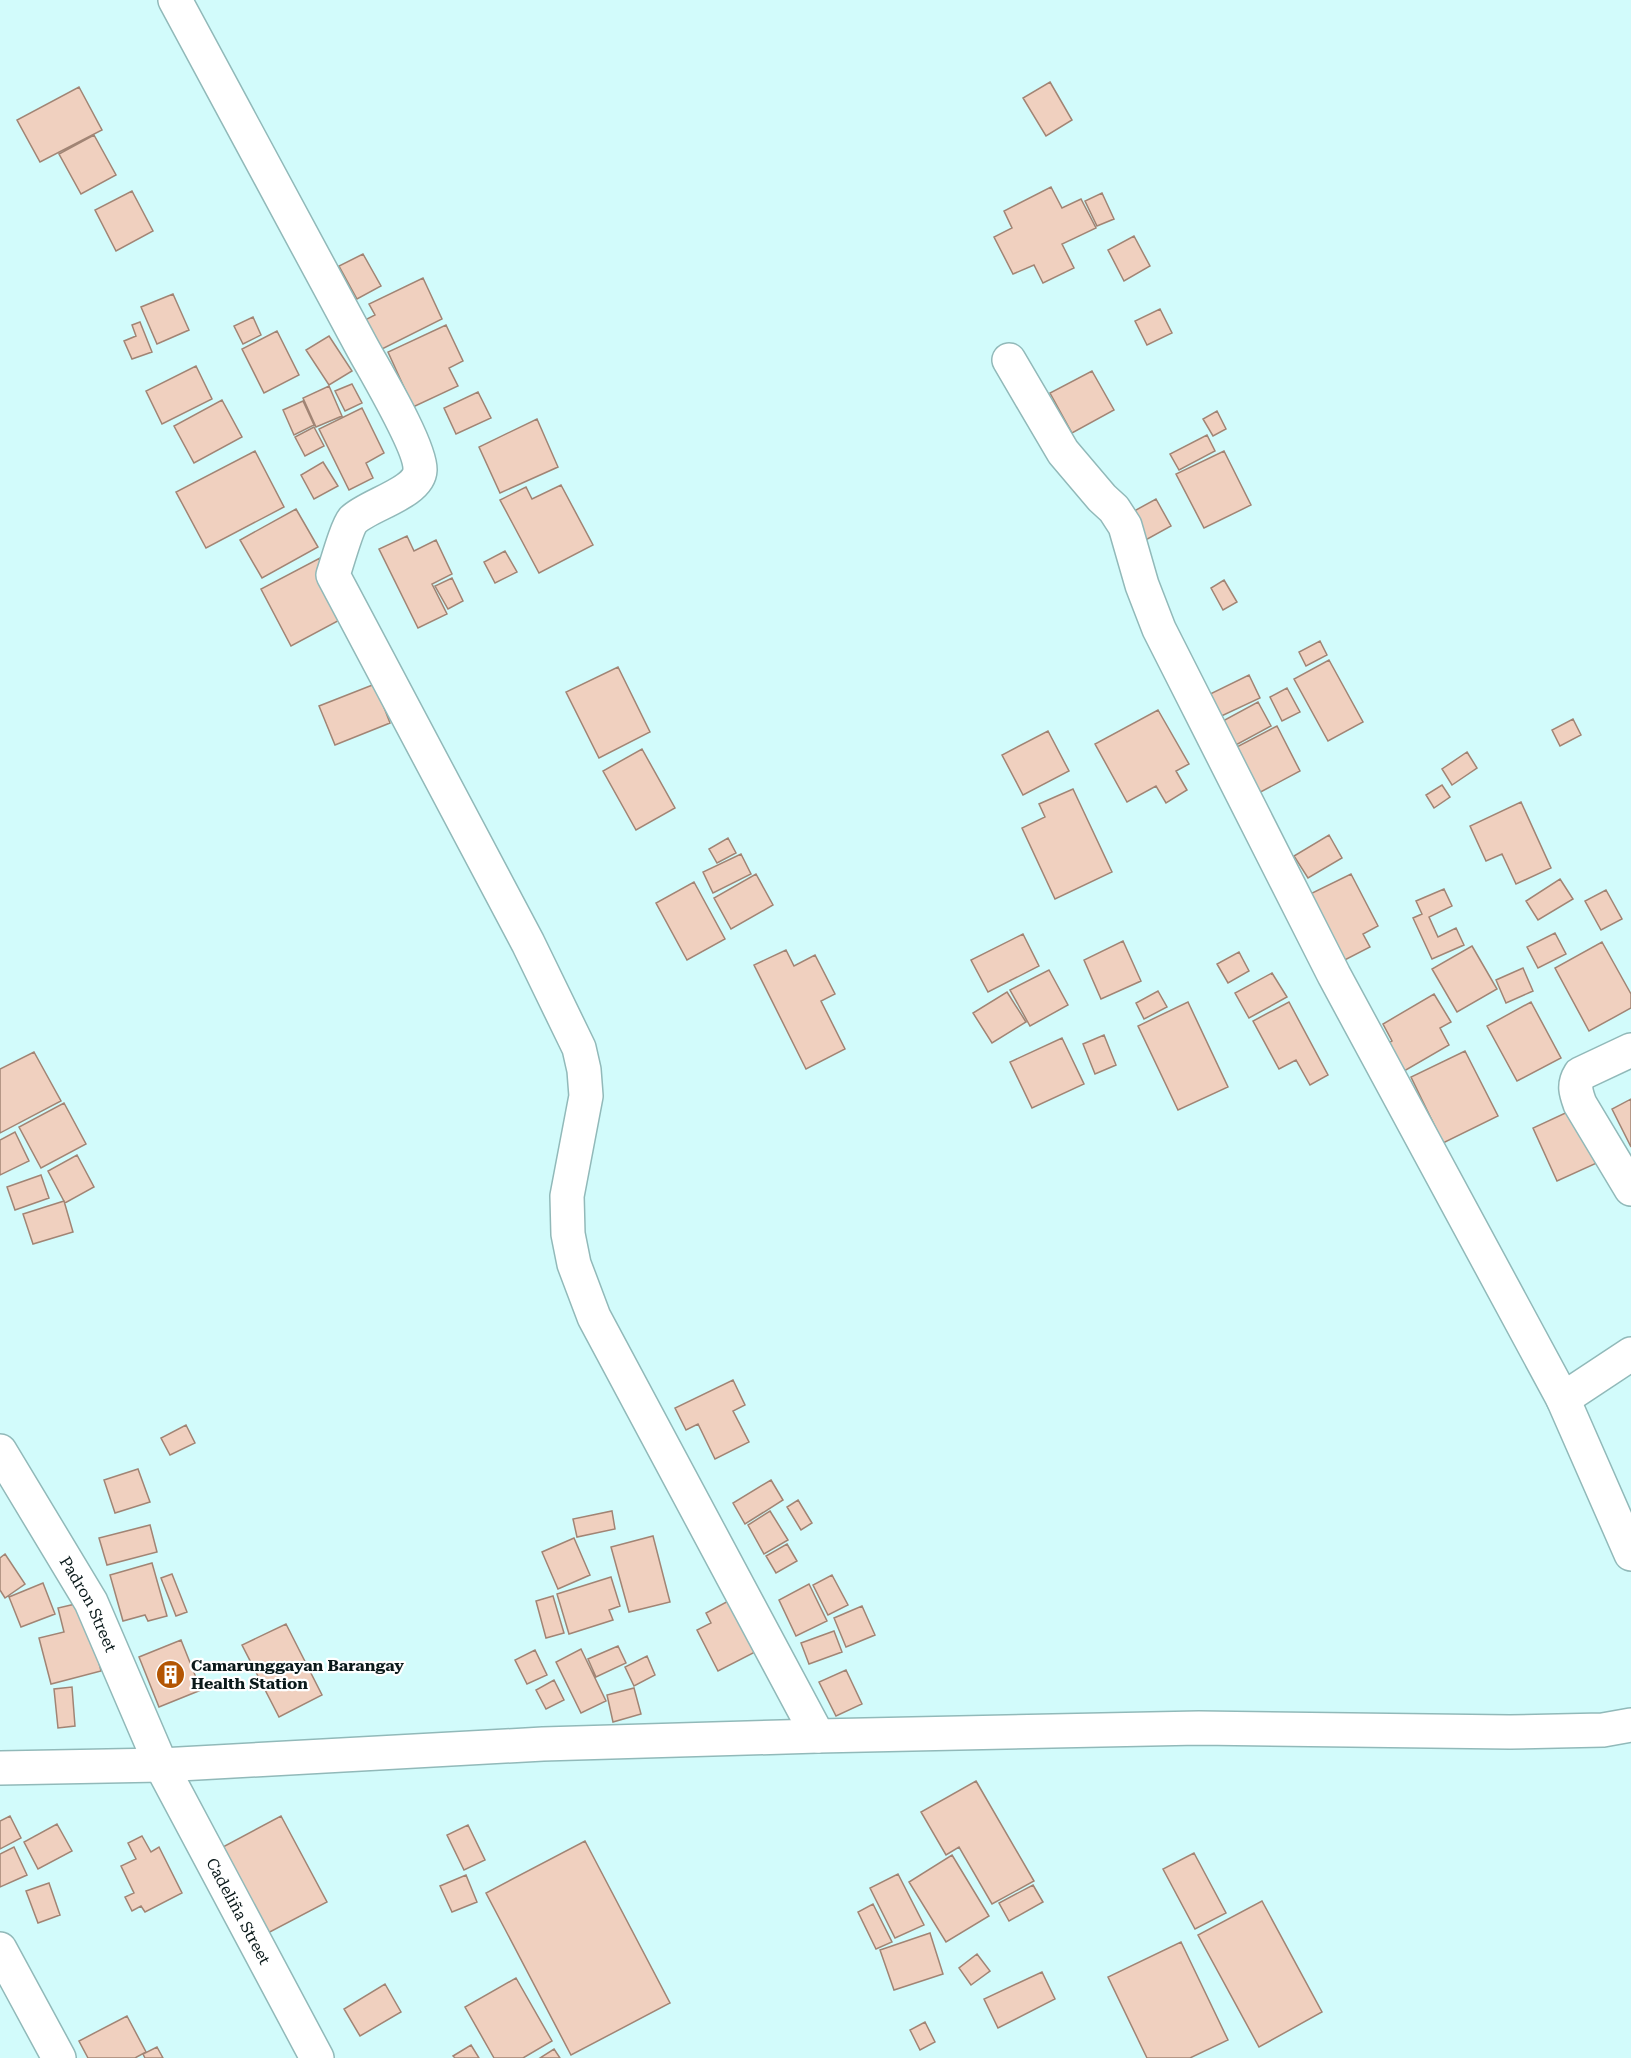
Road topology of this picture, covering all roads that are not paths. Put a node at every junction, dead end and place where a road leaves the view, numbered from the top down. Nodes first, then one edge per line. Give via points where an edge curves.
1 (176, 0) edge
2 (1009, 360) dead end
3 (1631, 1050) edge
4 (1631, 1189) edge
5 (1631, 1353) edge
6 (1563, 1399) junction
7 (0, 1451) edge
8 (1631, 1554) edge
9 (1631, 1725) edge
10 (818, 1736) junction
11 (161, 1765) junction
12 (0, 1768) edge
13 (0, 1949) edge
14 (58, 2058) edge
15 (317, 2058) edge

1 - 10 street via 417,455 420,471 414,484 354,519 333,575 528,943 579,1048 586,1096 567,1196 568,1234 574,1264 594,1317
2 - 6 street via 1063,452 1125,526 1159,629 1226,764
3 - 4 street via 1580,1074 1575,1090
5 - 6 street
6 - 8 street
7 - 11 street, Padron Street via 91,1602
9 - 10 street via 1603,1730 1510,1732 1199,1728
10 - 11 street via 531,1745
11 - 12 street
11 - 15 street, Cadeliña Street
13 - 14 street

